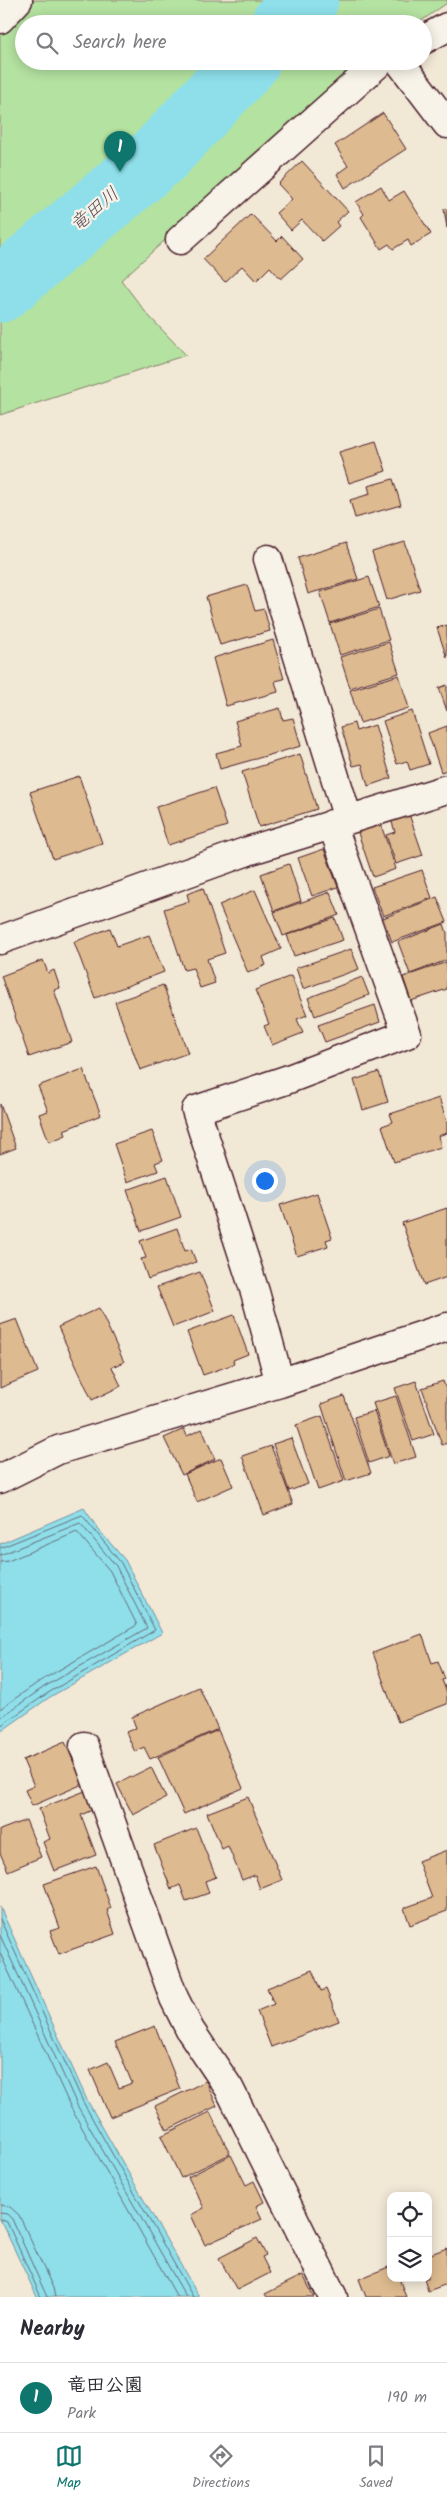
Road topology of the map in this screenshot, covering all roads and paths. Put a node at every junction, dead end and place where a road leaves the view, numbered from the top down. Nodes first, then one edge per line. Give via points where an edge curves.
1 (18, 0) edge
2 (0, 18) edge
3 (447, 27) edge
4 (432, 35) edge
5 (371, 70) edge
6 (406, 70) edge
7 (447, 124) edge
8 (180, 240) dead end
9 (268, 559) dead end
10 (447, 789) edge
11 (340, 822) junction
12 (0, 940) edge
13 (447, 1327) edge
14 (280, 1384) junction
15 (0, 1479) edge
16 (84, 1746) dead end
17 (333, 2297) edge

1 - 2 street
3 - 4 street
5 - 8 street
6 - 7 street
9 - 11 street
10 - 11 street
11 - 12 street via 248,851
11 - 14 street via 407,1034 196,1110 255,1292
13 - 14 street
14 - 15 street via 58,1450
16 - 17 street via 174,1998 190,2030 229,2088

